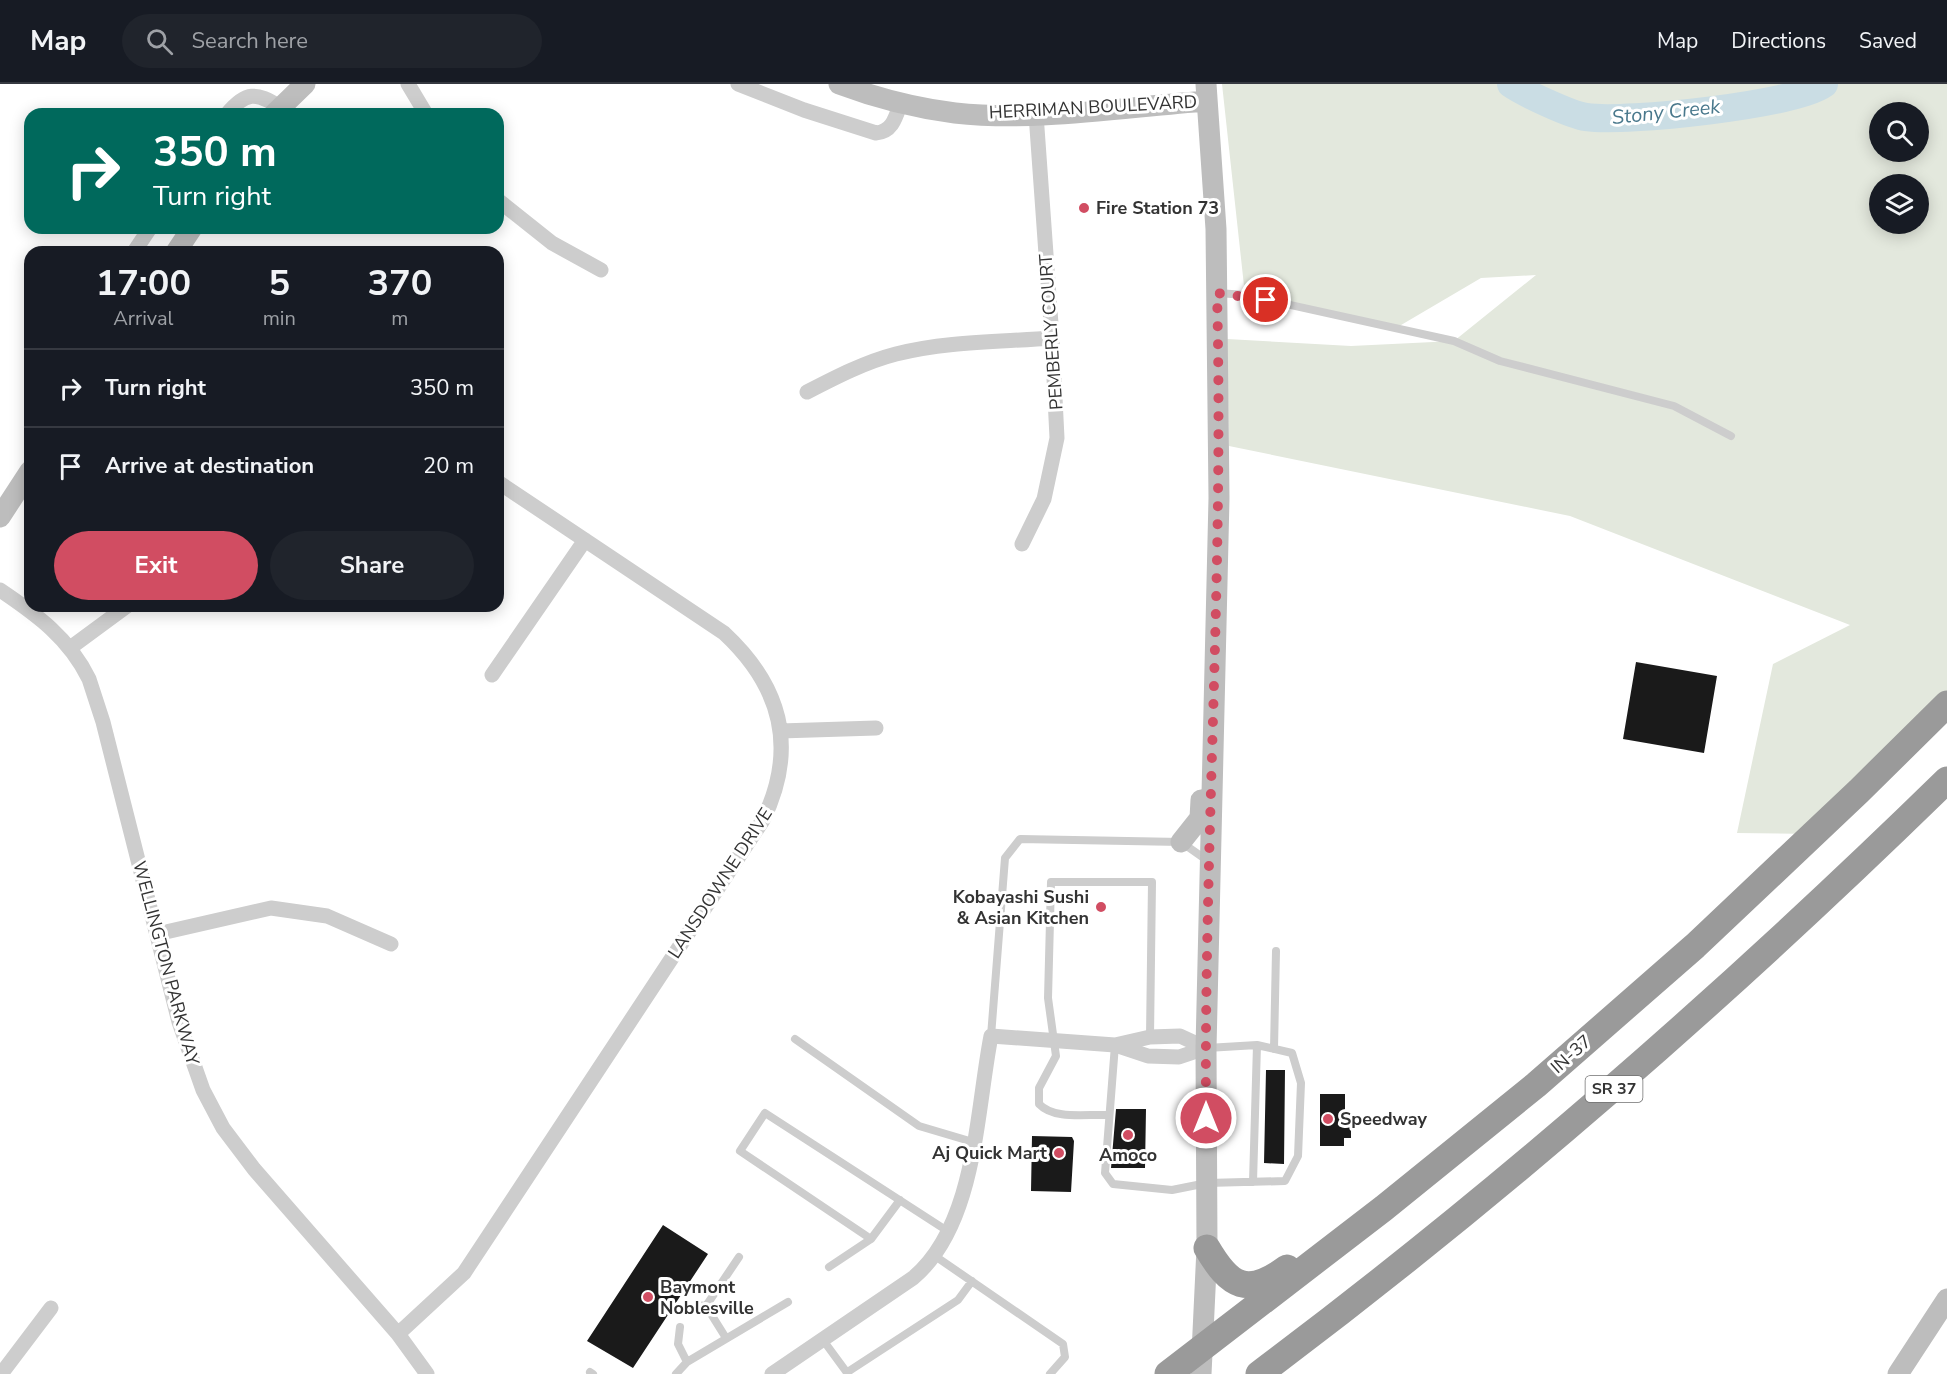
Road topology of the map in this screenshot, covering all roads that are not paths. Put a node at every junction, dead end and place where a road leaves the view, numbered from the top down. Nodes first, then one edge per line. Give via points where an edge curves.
1 (305, 84) edge
2 (408, 84) edge
3 (738, 84) edge
4 (839, 84) edge
5 (1206, 93) edge
6 (901, 102) junction
7 (233, 108) edge
8 (275, 108) edge
9 (279, 108) edge
10 (422, 108) edge
11 (1036, 114) junction
12 (504, 205) edge
13 (601, 270) dead end
14 (1217, 293) junction
15 (1052, 338) junction
16 (807, 392) dead end
17 (1731, 435) dead end
18 (24, 480) edge
19 (504, 486) edge
20 (0, 517) edge
21 (585, 540) junction
22 (1022, 544) dead end
23 (0, 590) edge
24 (24, 607) edge
25 (31, 612) edge
26 (119, 612) edge
27 (1215, 641) junction
28 (70, 648) junction
29 (492, 675) dead end
30 (1947, 704) edge
31 (876, 728) dead end
32 (780, 732) junction
33 (1947, 780) edge
34 (1181, 842) junction
35 (1209, 861) junction
36 (157, 934) junction
37 (391, 945) dead end
38 (1276, 951) dead end
39 (991, 1036) junction
40 (1150, 1037) junction
41 (795, 1039) dead end
42 (1055, 1041) junction
43 (1115, 1045) junction
44 (1257, 1046) junction
45 (1206, 1048) junction
46 (1274, 1048) junction
47 (1536, 1085) junction
48 (1107, 1115) junction
49 (973, 1142) junction
50 (1253, 1182) junction
51 (1207, 1183) junction
52 (900, 1200) junction
53 (950, 1233) junction
54 (871, 1239) junction
55 (1207, 1248) junction
56 (936, 1256) junction
57 (739, 1257) dead end
58 (829, 1267) dead end
59 (972, 1281) junction
60 (1947, 1299) edge
61 (788, 1302) dead end
62 (706, 1306) junction
63 (51, 1308) dead end
64 (690, 1312) dead end
65 (680, 1327) dead end
66 (398, 1334) junction
67 (726, 1338) junction
68 (823, 1340) junction
69 (1202, 1361) edge
70 (687, 1362) junction
71 (849, 1373) edge
72 (1, 1374) edge
73 (427, 1374) edge
74 (676, 1374) edge
75 (772, 1374) edge
76 (1050, 1374) edge
77 (1168, 1374) edge
78 (1259, 1374) edge
79 (1898, 1374) edge

1 - 9 main road
2 - 10 street
3 - 6 street via 876,134 892,125
4 - 6 main road, HERRIMAN BOULEVARD
5 - 11 main road, HERRIMAN BOULEVARD
5 - 14 main road
6 - 11 main road, HERRIMAN BOULEVARD via 955,113
7 - 8 street via 250,96 267,99
11 - 15 street, PEMBERLY COURT
12 - 13 street via 552,243
14 - 17 lane via 1245,295 1454,341 1500,361 1674,406
14 - 27 main road via 1219,498
15 - 16 street via 924,348 873,361
15 - 22 street, PEMBERLY COURT via 1057,406 1054,462 1044,499
18 - 20 main road
19 - 21 street, LANSDOWNE DRIVE
21 - 29 street
21 - 32 street, LANSDOWNE DRIVE via 724,633 740,648 768,688
23 - 24 street, WELLINGTON PARKWAY
25 - 28 street, WELLINGTON PARKWAY
26 - 28 street
27 - 34 main road via 1203,704 1200,818
27 - 35 main road
28 - 36 street, WELLINGTON PARKWAY via 89,679 103,722
30 - 47 highway, IN-37 / SR 37 via 1695,946
31 - 32 street
32 - 66 street, LANSDOWNE DRIVE via 780,767 763,820 464,1273
33 - 78 highway, SR 37 via 1774,946 1594,1107 1409,1259
34 - 35 lane
34 - 39 lane via 1020,838 1005,858
35 - 45 main road
36 - 37 street via 271,908 327,916
36 - 66 street, WELLINGTON PARKWAY via 190,1059 223,1128
38 - 46 lane
39 - 42 street
39 - 49 street
40 - 42 lane via 1152,882 1052,882 1048,998
40 - 43 street
40 - 45 street via 1180,1036
41 - 49 lane via 919,1126
42 - 43 street
42 - 48 lane via 1056,1056 1039,1088 1039,1104 1054,1114
43 - 45 street via 1148,1056 1179,1057
43 - 48 lane
44 - 45 lane
44 - 46 lane
44 - 50 lane
45 - 51 main road
46 - 50 lane via 1292,1053 1302,1083 1298,1156 1285,1181
47 - 55 highway via 1513,1087 1269,1280 1253,1286 1233,1281
47 - 69 highway, IN-37 / SR 37
48 - 51 lane via 1105,1173 1113,1184 1172,1190
49 - 53 street via 961,1205
50 - 51 lane
51 - 55 main road
52 - 53 lane
52 - 54 lane
52 - 54 lane via 765,1113 740,1151
53 - 56 street
54 - 58 lane
55 - 69 main road
56 - 59 lane
56 - 68 street via 913,1278
57 - 62 lane
59 - 71 lane via 958,1300
59 - 76 lane via 1063,1344 1065,1357
60 - 79 main road
61 - 67 lane
62 - 64 lane via 697,1305
62 - 67 lane
63 - 72 street
65 - 70 lane via 678,1344
66 - 73 street, WELLINGTON PARKWAY
67 - 70 lane
68 - 71 lane
68 - 75 street
69 - 77 highway, IN-37 / SR 37
70 - 74 lane

